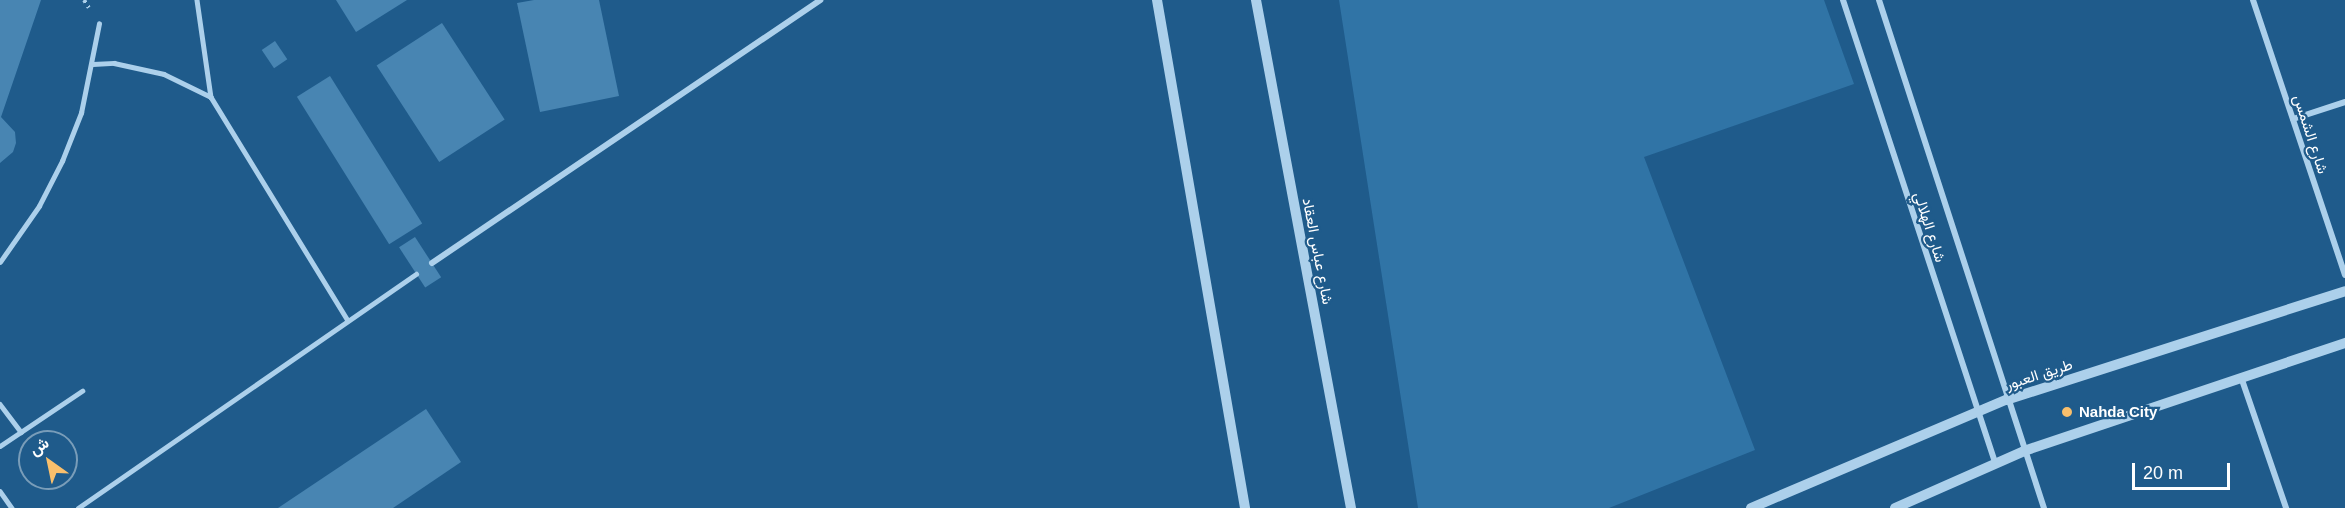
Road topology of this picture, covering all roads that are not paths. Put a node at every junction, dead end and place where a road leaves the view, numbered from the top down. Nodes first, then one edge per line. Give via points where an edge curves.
1 (197, 0) edge
2 (820, 0) edge
3 (1157, 0) edge
4 (1256, 0) edge
5 (1843, 0) edge
6 (1879, 0) edge
7 (2253, 0) edge
8 (99, 24) dead end
9 (93, 64) junction
10 (211, 98) junction
11 (2345, 102) edge
12 (2293, 119) junction
13 (0, 262) edge
14 (432, 263) dead end
15 (416, 274) dead end
16 (2345, 275) edge
17 (2345, 291) edge
18 (347, 319) junction
19 (2345, 343) edge
20 (2241, 377) junction
21 (82, 391) dead end
22 (2006, 400) junction
23 (0, 404) edge
24 (1977, 411) junction
25 (20, 430) edge
26 (24, 430) edge
27 (18, 434) edge
28 (0, 446) edge
29 (2024, 451) junction
30 (1995, 462) junction
31 (0, 491) edge
32 (1912, 505) edge
33 (12, 508) edge
34 (78, 508) edge
35 (1245, 508) edge
36 (1351, 508) edge
37 (1751, 508) edge
38 (1895, 508) edge
39 (2044, 508) edge
40 (2286, 508) edge

1 - 10 lane
2 - 14 street
3 - 35 street
4 - 36 street, شارع عباس العقاد
5 - 24 street, شارع الهلالي
6 - 22 street, شارع الهلالي
7 - 12 street, شارع الشمس
8 - 9 lane
9 - 10 lane via 114,63 165,74
9 - 13 lane via 62,161 39,206
10 - 18 lane
11 - 12 street
12 - 16 street, شارع الشمس
15 - 18 lane
17 - 22 street, طريق العبور
18 - 34 lane
19 - 20 street
20 - 29 street
20 - 40 street
21 - 26 lane
22 - 24 street, طريق العبور
22 - 29 street, شارع الهلالي
23 - 25 lane
24 - 30 street, شارع الهلالي
24 - 37 street, طريق العبور
27 - 28 lane
29 - 30 street
29 - 39 street, شارع الهلالي
30 - 32 street
31 - 33 lane
32 - 38 street

